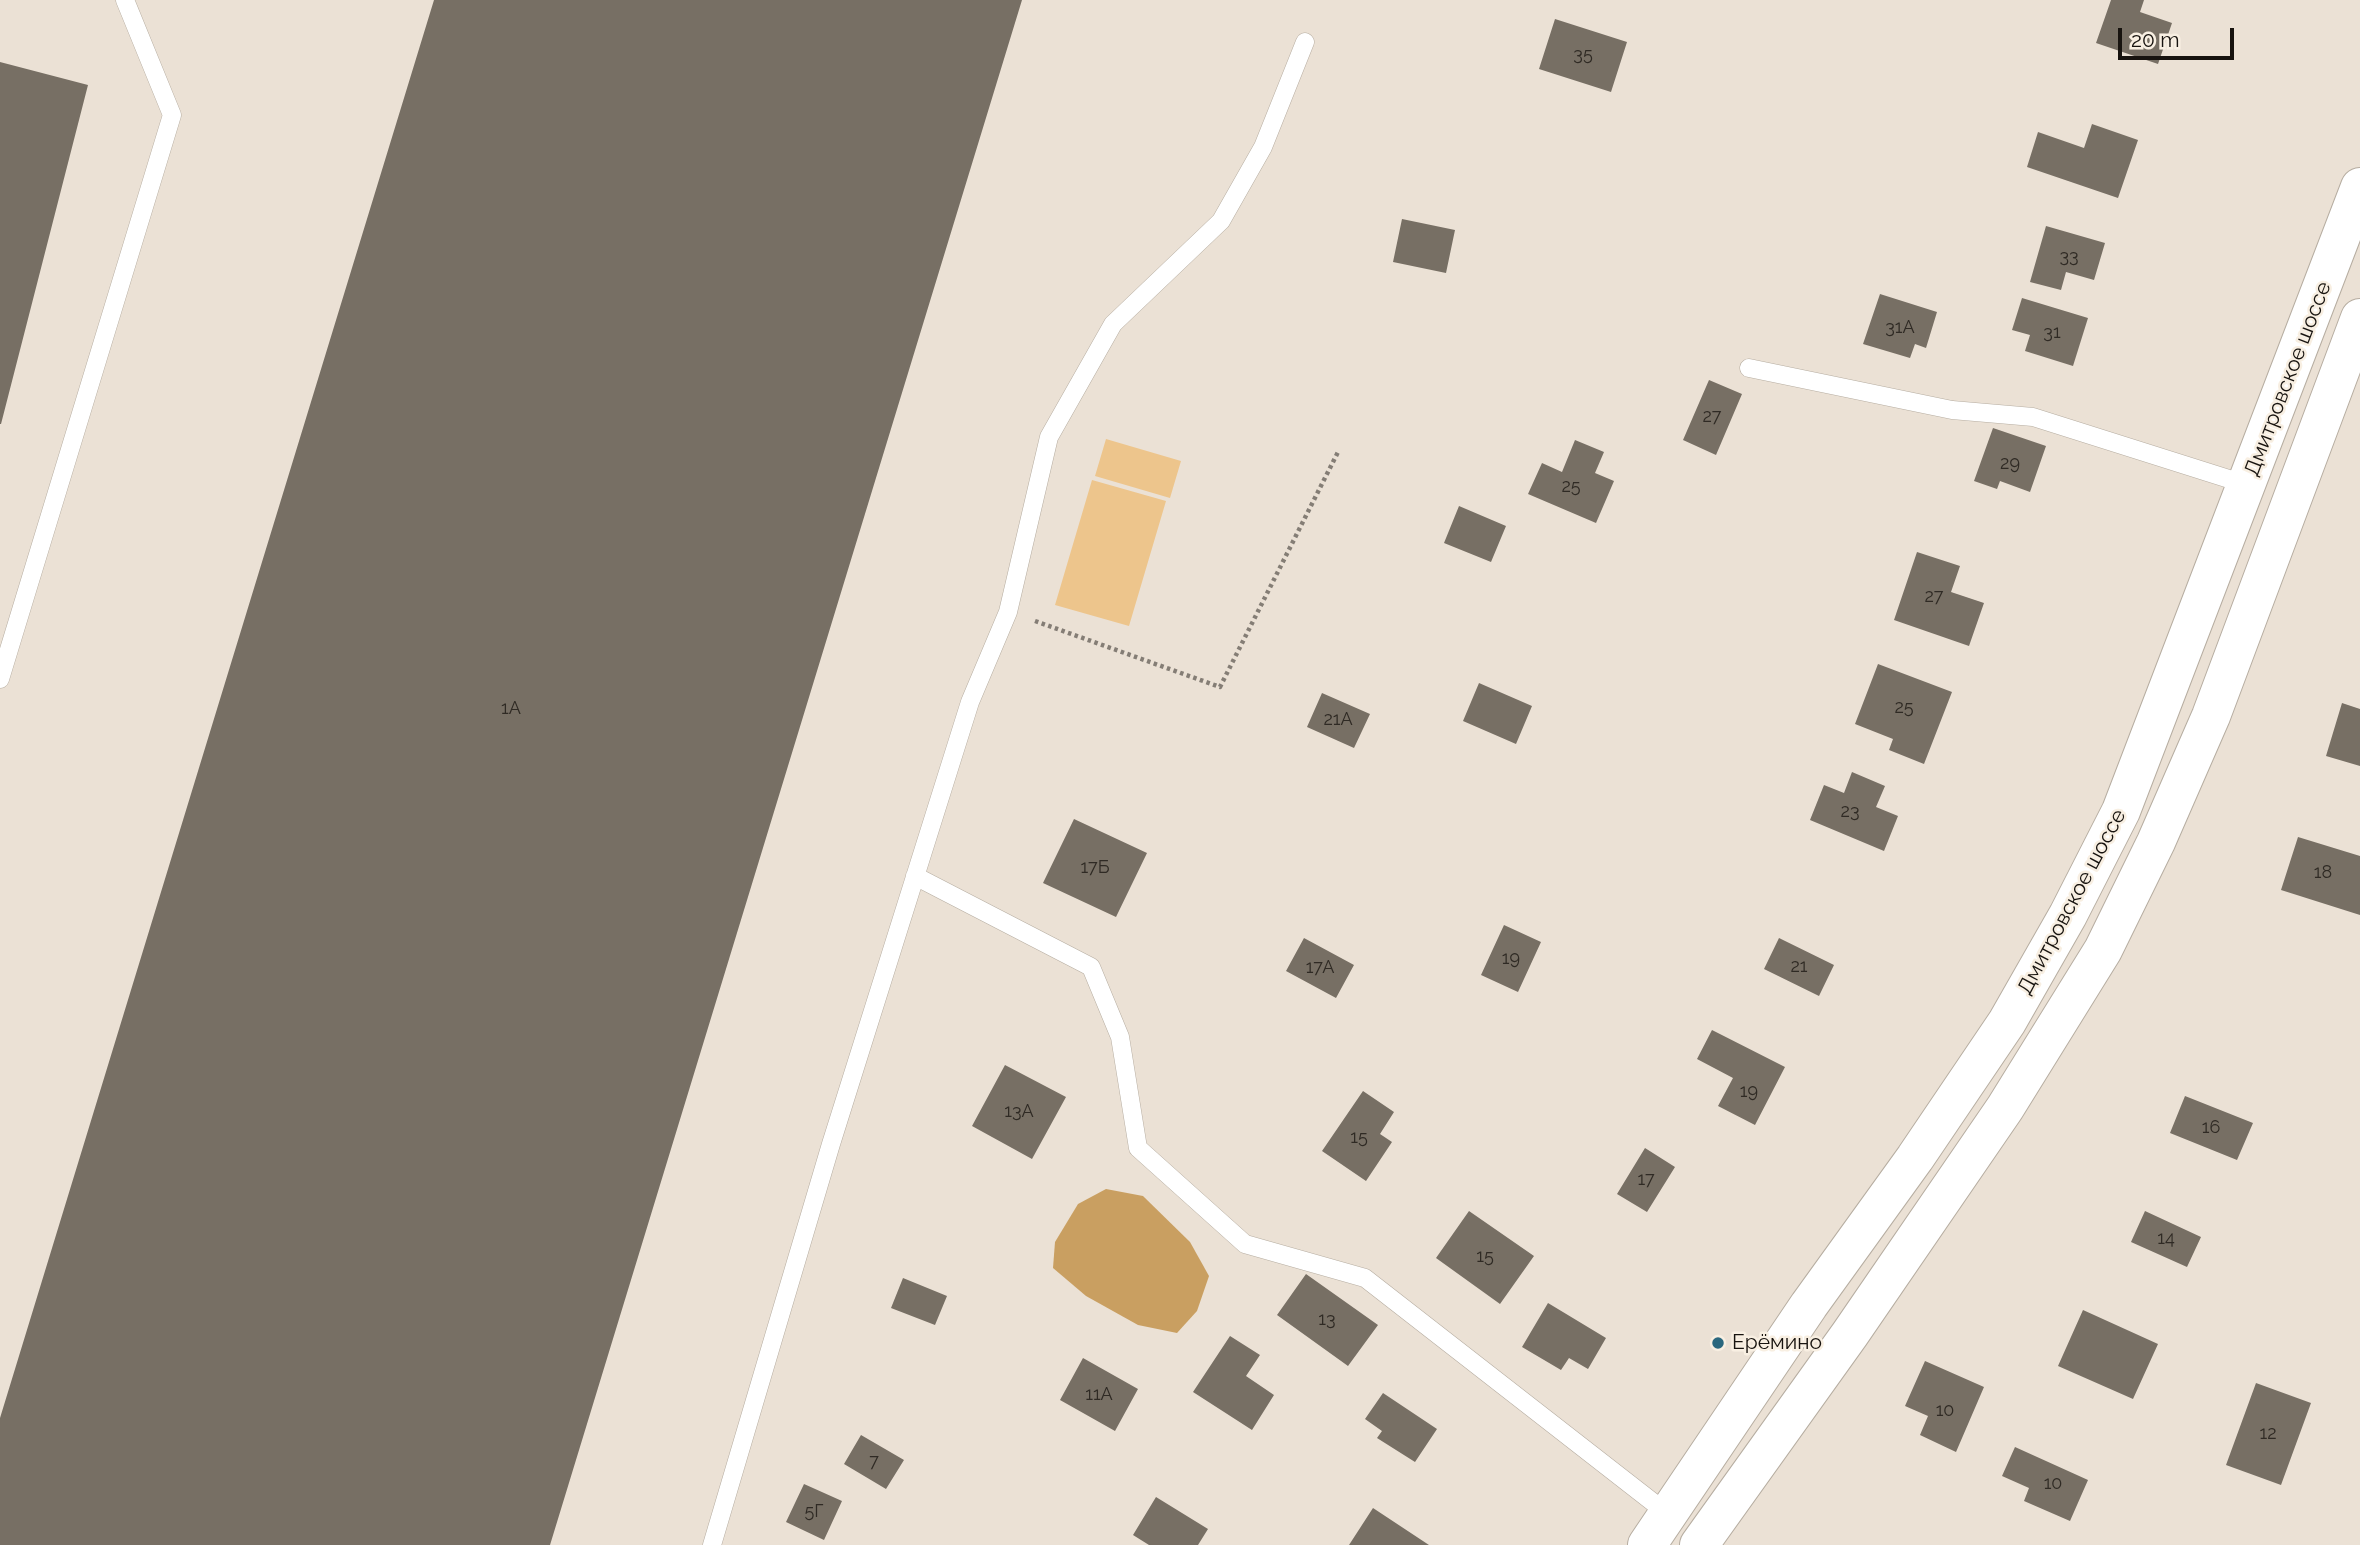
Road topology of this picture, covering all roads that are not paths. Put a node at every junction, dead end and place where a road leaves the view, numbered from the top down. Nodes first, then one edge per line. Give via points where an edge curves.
1 (125, 0) edge
2 (1305, 43) dead end
3 (2360, 187) edge
4 (2360, 318) edge
5 (1749, 368) dead end
6 (2248, 485) junction
7 (0, 679) edge
8 (915, 876) junction
9 (1668, 1514) junction
10 (712, 1545) edge
11 (1647, 1545) edge
12 (1699, 1545) edge

1 - 7 lane via 172,115
2 - 8 lane via 1263,147 1221,221 1113,324 1049,437 1008,612 970,702
3 - 6 highway, Дмитровское шоссе
4 - 12 highway via 2211,716 2103,950 2018,1089
5 - 6 lane via 1952,410 2033,417
6 - 9 highway, Дмитровское шоссе via 2121,811 2068,915 2007,1023
8 - 9 lane via 1091,967 1120,1037 1138,1148 1245,1244 1365,1278
8 - 10 lane
9 - 11 highway, Дмитровское шоссе

